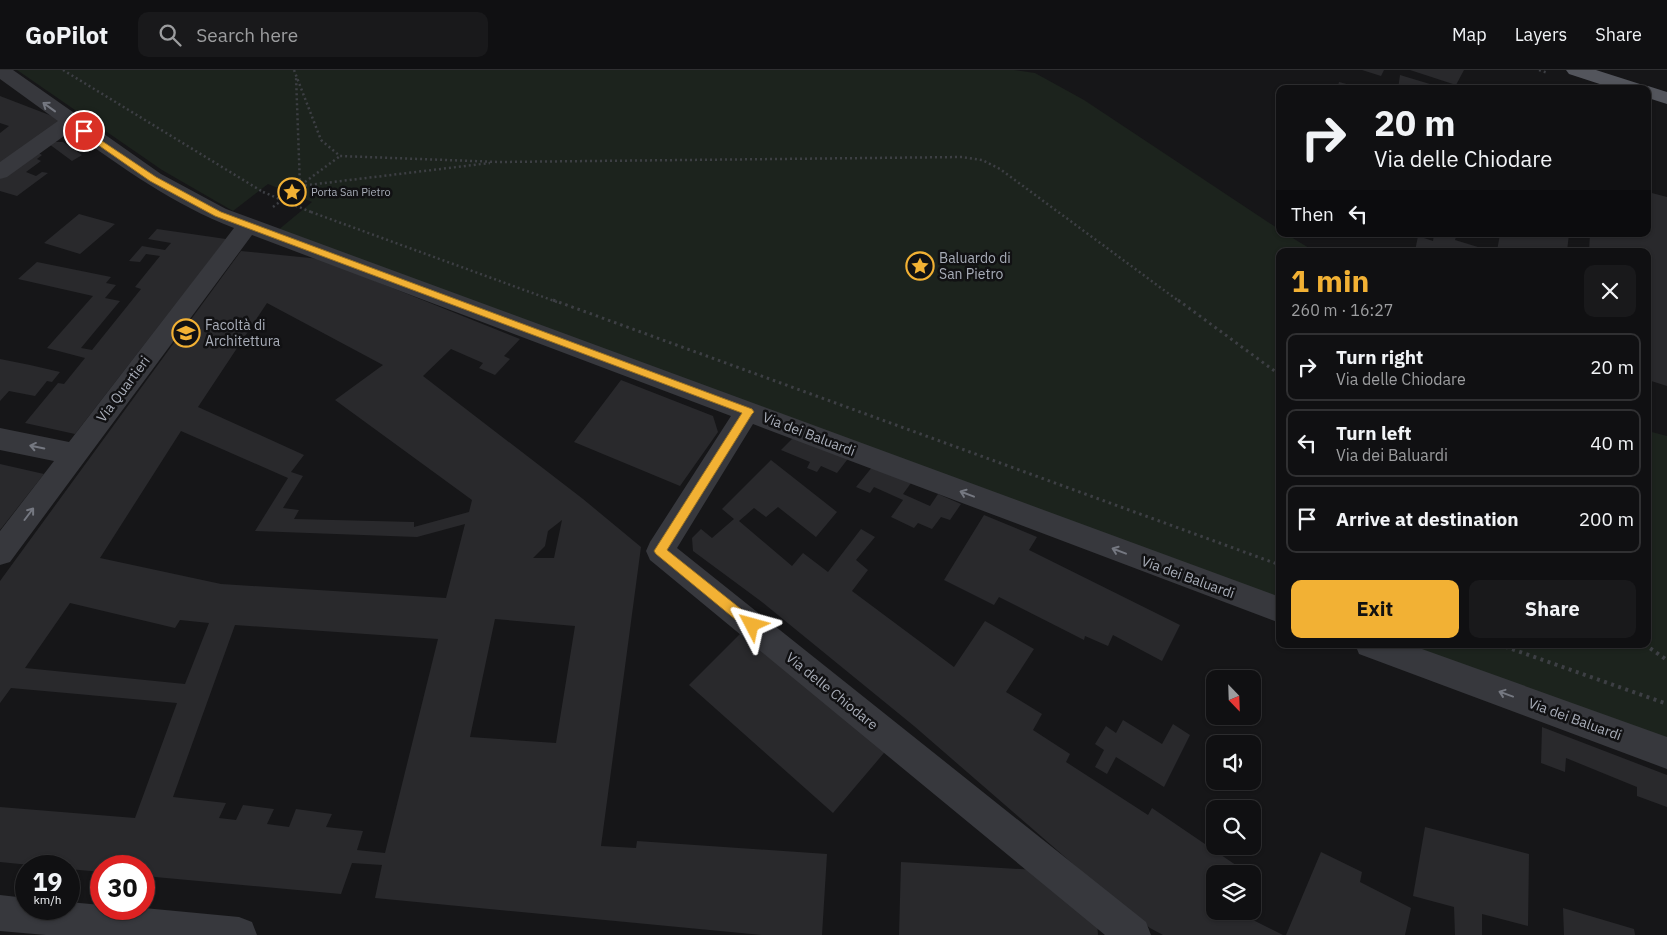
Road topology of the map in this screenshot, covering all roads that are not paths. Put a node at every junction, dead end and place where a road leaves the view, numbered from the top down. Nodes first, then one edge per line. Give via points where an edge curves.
1 (0, 70) edge
2 (1576, 70) edge
3 (1623, 85) edge
4 (1651, 93) edge
5 (1667, 98) edge
6 (70, 122) junction
7 (0, 172) edge
8 (247, 226) junction
9 (748, 412) junction
10 (0, 439) edge
11 (74, 454) junction
12 (0, 553) edge
13 (1276, 609) edge
14 (1381, 648) edge
15 (1667, 753) edge
16 (0, 913) edge
17 (229, 935) edge
18 (1133, 935) edge

6 -> 1 street, Via dei Baluardi
2 - 3 main road
4 - 5 main road
6 - 7 street
6 - 8 street, Via dei Baluardi via 192,202
8 - 9 street, Via dei Baluardi
8 - 11 street, Via Quartieri
13 -> 9 street, Via dei Baluardi
9 - 18 street, Via delle Chiodare via 660,551
11 -> 10 street
12 -> 11 street, Via Quartieri
15 -> 14 street, Via dei Baluardi
16 - 17 street

